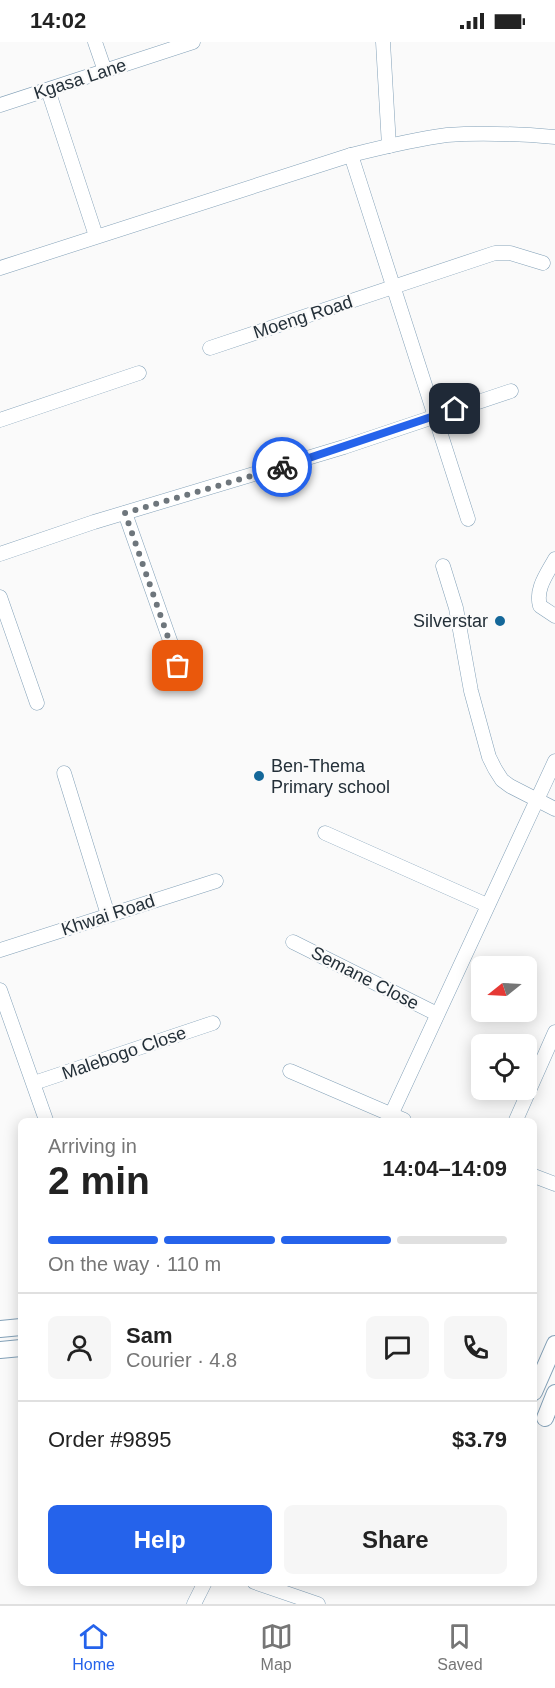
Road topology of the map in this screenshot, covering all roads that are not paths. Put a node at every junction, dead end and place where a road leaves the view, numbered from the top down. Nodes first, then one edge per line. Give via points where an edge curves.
1 (96, 42) edge
2 (193, 42) edge
3 (383, 42) edge
4 (105, 71) junction
5 (48, 90) junction
6 (0, 105) edge
7 (555, 137) edge
8 (389, 146) junction
9 (351, 155) junction
10 (96, 236) junction
11 (543, 263) dead end
12 (0, 268) edge
13 (395, 286) junction
14 (210, 348) dead end
15 (139, 373) dead end
16 (511, 391) dead end
17 (436, 415) junction
18 (0, 420) edge
19 (125, 513) junction
20 (468, 519) dead end
21 (0, 554) edge
22 (555, 559) edge
23 (443, 566) dead end
24 (0, 597) edge
25 (555, 616) edge
26 (178, 666) dead end
27 (37, 703) dead end
28 (555, 761) edge
29 (64, 773) dead end
30 (536, 800) junction
31 (555, 809) edge
32 (325, 833) dead end
33 (216, 881) dead end
34 (487, 905) junction
35 (108, 915) junction
36 (293, 942) dead end
37 (0, 950) edge
38 (0, 990) edge
39 (437, 1014) junction
40 (213, 1023) dead end
41 (555, 1032) edge
42 (290, 1071) dead end
43 (34, 1083) junction
44 (391, 1115) junction
45 (45, 1118) edge
46 (399, 1118) edge
47 (517, 1118) edge
48 (537, 1177) edge
49 (555, 1185) edge
50 (18, 1348) edge
51 (0, 1350) edge
52 (552, 1351) edge
53 (537, 1366) edge
54 (537, 1386) edge
55 (537, 1394) edge
56 (554, 1399) edge
57 (545, 1419) edge
58 (203, 1586) edge
59 (266, 1586) edge
60 (194, 1604) edge
61 (318, 1604) edge

1 - 4 street
2 - 4 street, Kgasa Lane
3 - 8 street
4 - 5 street, Kgasa Lane
5 - 6 street, Kgasa Lane
5 - 10 street
7 - 8 street via 465,134
8 - 9 street
9 - 10 street
9 - 13 street
10 - 12 street
11 - 13 street, Moeng Road via 510,253 495,253
13 - 14 street, Moeng Road
13 - 17 street
15 - 18 street
16 - 17 street
17 - 19 street
17 - 20 street
19 - 21 street
19 - 26 street
22 - 25 street via 537,598 540,606
23 - 30 street via 489,757 502,780
24 - 27 street
28 - 30 street
29 - 35 street
30 - 31 street
30 - 34 street
32 - 34 street
33 - 35 street, Khwai Road
34 - 39 street
35 - 37 street, Khwai Road
36 - 39 street, Semane Close
38 - 43 street
39 - 44 street
40 - 43 street, Malebogo Close
41 - 47 street
42 - 44 street
43 - 45 street
44 - 46 street
48 - 49 street
50 - 51 main road
52 - 53 main road
52 - 54 main road
55 - 56 main road
56 - 57 main road
58 - 60 street
59 - 61 street

